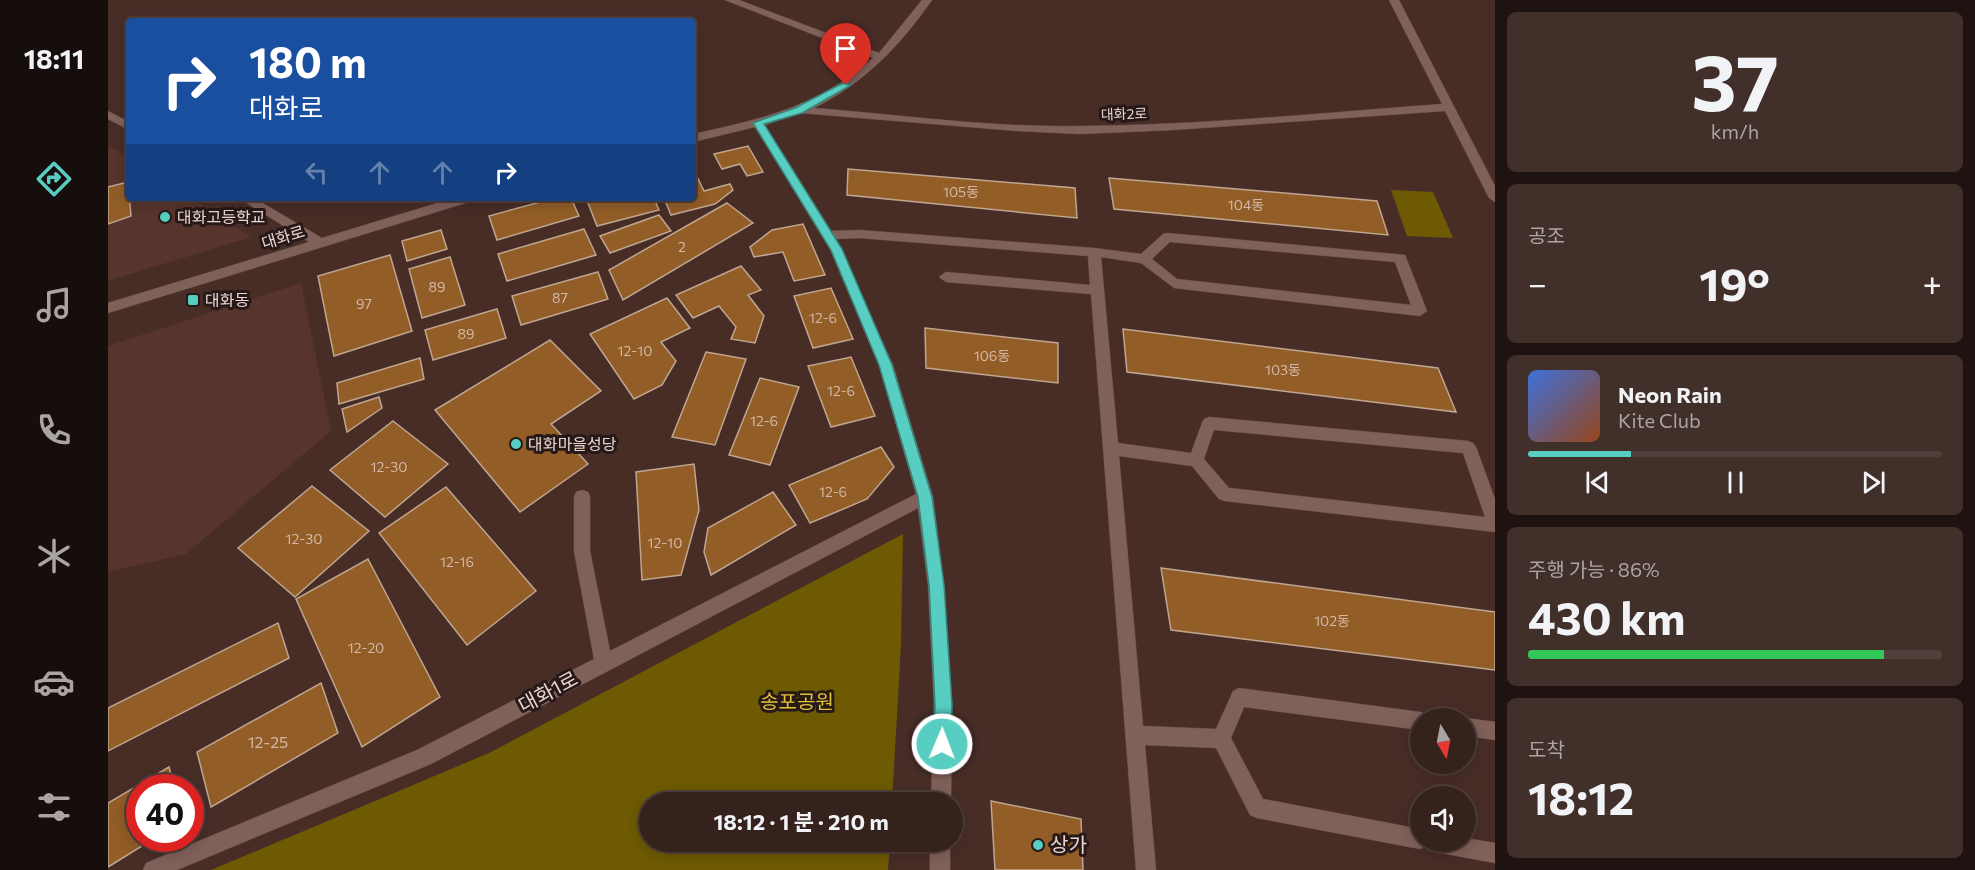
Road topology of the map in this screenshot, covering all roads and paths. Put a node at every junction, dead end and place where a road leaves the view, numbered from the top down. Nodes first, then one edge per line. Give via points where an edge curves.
1 (730, 0) edge
2 (927, 0) edge
3 (1394, 0) edge
4 (880, 57) junction
5 (1450, 107) junction
6 (799, 110) junction
7 (108, 114) edge
8 (758, 123) junction
9 (126, 125) edge
10 (696, 137) edge
11 (1495, 198) edge
12 (250, 201) edge
13 (458, 201) edge
14 (828, 235) junction
15 (320, 243) junction
16 (1094, 252) junction
17 (1144, 259) junction
18 (946, 277) dead end
19 (1097, 290) junction
20 (108, 308) edge
21 (1110, 448) junction
22 (1196, 460) junction
23 (582, 497) dead end
24 (925, 497) junction
25 (1495, 523) edge
26 (604, 663) junction
27 (1410, 720) edge
28 (1476, 728) edge
29 (1495, 731) edge
30 (1135, 735) junction
31 (1221, 739) junction
32 (941, 792) edge
33 (1410, 837) edge
34 (1476, 850) edge
35 (940, 852) edge
36 (1495, 853) edge
37 (157, 868) edge
38 (939, 870) edge
39 (1146, 870) edge

1 - 4 street
2 - 4 street
3 - 5 street
4 - 6 street via 846,85
5 - 6 street, 대화2로 via 1096,130 1017,128
5 - 11 street
6 - 8 street
7 - 9 street
8 - 10 street
8 - 14 street
12 - 15 street
13 - 15 street, 대화로
14 - 16 street
14 - 24 street via 886,365
15 - 20 street, 대화로
16 - 17 street
16 - 19 street
17 - 17 street via 1174,283 1420,311 1400,258 1167,237
18 - 19 street
19 - 21 street
21 - 22 street
21 - 30 street
22 - 25 street via 1225,494
22 - 25 street via 1209,423 1468,447
23 - 26 street via 582,550
24 - 26 street, 대화1로
24 - 32 street via 936,585 943,705
26 - 37 street, 대화1로 via 424,756
27 - 31 street via 1239,697
28 - 29 street
30 - 31 street
30 - 39 street
31 - 33 street via 1257,808
34 - 36 street
35 - 38 street

